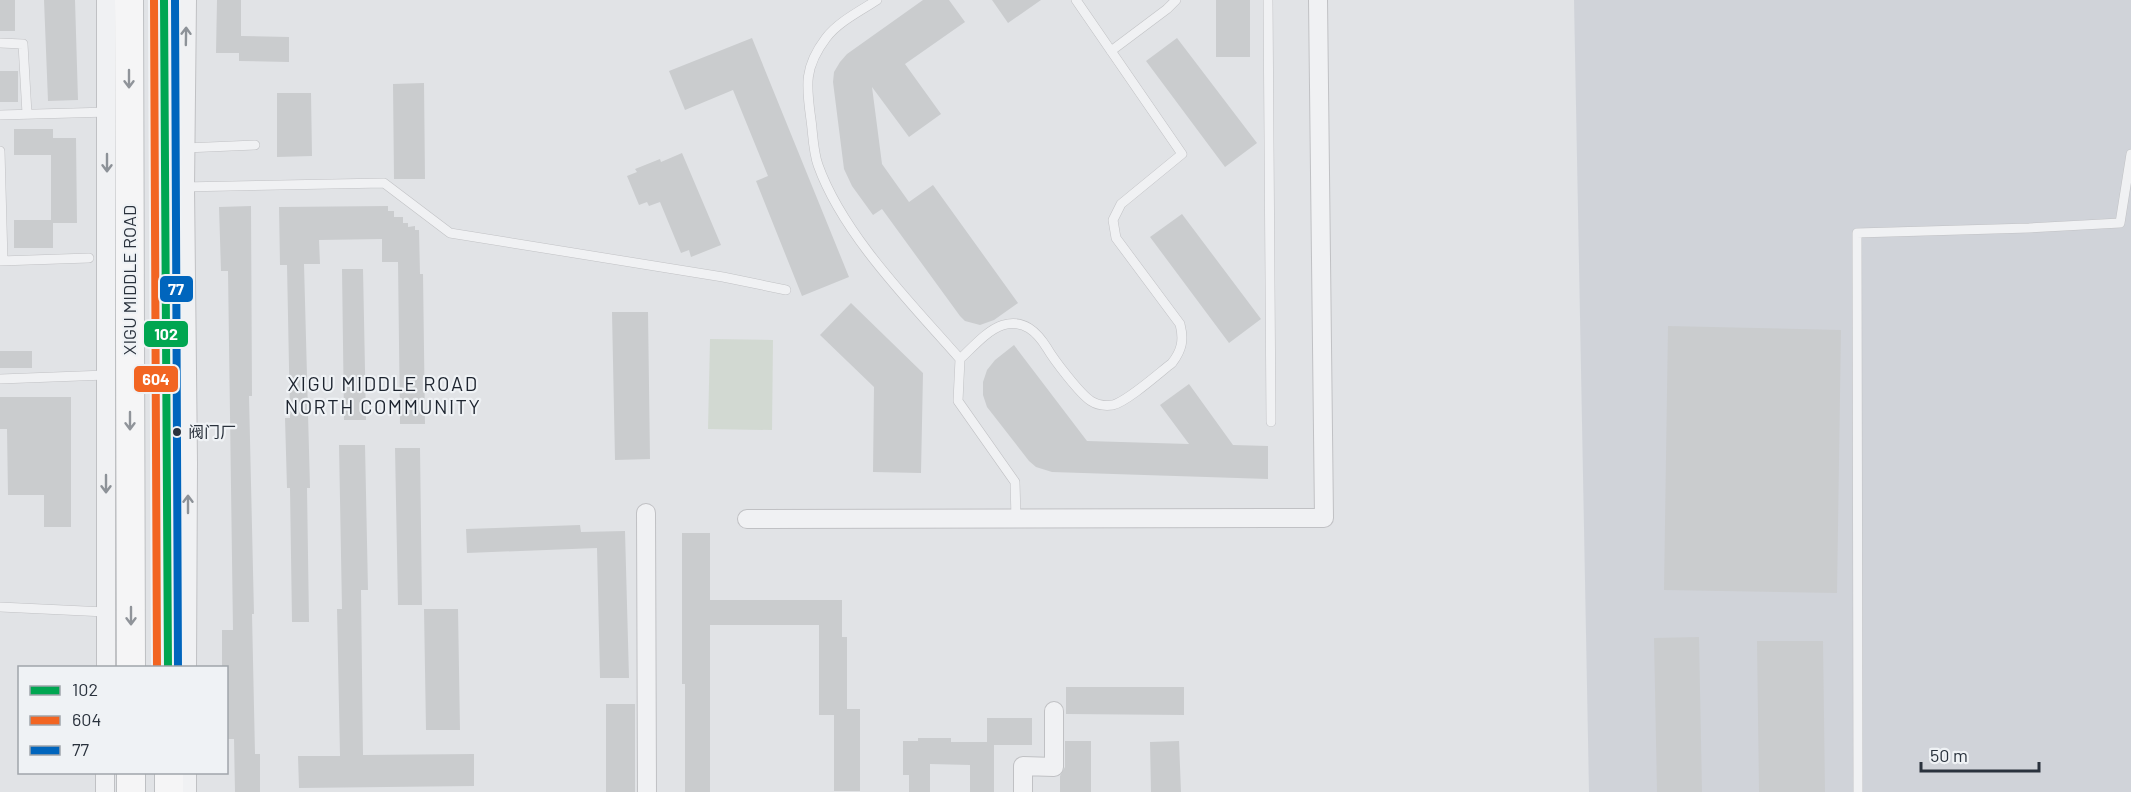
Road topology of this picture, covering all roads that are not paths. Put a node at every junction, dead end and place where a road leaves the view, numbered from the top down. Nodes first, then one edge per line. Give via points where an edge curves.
1 (106, 0) edge
2 (129, 0) edge
3 (164, 0) edge
4 (187, 0) edge
5 (877, 0) edge
6 (1076, 0) edge
7 (1176, 0) edge
8 (1268, 0) edge
9 (1318, 0) edge
10 (0, 43) edge
11 (1111, 51) junction
12 (176, 78) junction
13 (166, 111) junction
14 (118, 112) junction
15 (0, 114) edge
16 (27, 114) junction
17 (255, 145) dead end
18 (185, 148) junction
19 (0, 151) edge
20 (2131, 154) edge
21 (175, 187) junction
22 (89, 258) dead end
23 (1, 261) edge
24 (786, 290) dead end
25 (960, 359) junction
26 (106, 375) junction
27 (0, 379) edge
28 (1271, 423) dead end
29 (646, 513) dead end
30 (747, 519) dead end
31 (1016, 519) junction
32 (0, 607) edge
33 (106, 612) junction
34 (105, 666) edge
35 (131, 666) edge
36 (168, 666) edge
37 (187, 666) edge
38 (1054, 711) dead end
39 (105, 774) edge
40 (131, 774) edge
41 (169, 774) edge
42 (188, 774) edge
43 (105, 792) edge
44 (131, 792) edge
45 (169, 792) edge
46 (188, 792) edge
47 (647, 792) edge
48 (1023, 792) edge
49 (1858, 792) edge

1 - 14 street
2 -> 14 main road, XIGU MIDDLE ROAD
3 - 12 main road, XIGU MIDDLE ROAD
12 -> 4 street
5 - 25 lane via 827,36 813,59 806,86 817,163 835,203 883,271
6 - 11 lane
7 - 11 lane
8 - 28 lane
9 - 31 street via 1324,518
10 - 16 lane via 23,44
11 - 25 lane via 1182,154 1120,204 1113,220 1116,238 1180,324 1183,334 1179,354 1173,363 1121,402 1104,405 1088,399 1042,338 1024,325 1003,325 993,330
12 - 13 main road, XIGU MIDDLE ROAD
12 - 18 street
13 - 14 main road
13 - 21 main road, XIGU MIDDLE ROAD
14 - 16 lane
14 -> 26 street
14 -> 35 main road, XIGU MIDDLE ROAD
15 - 16 lane
17 - 18 lane
18 - 21 street
19 - 23 lane
20 - 49 lane via 2120,223 1857,233
21 - 24 lane via 384,183 450,233
21 - 36 main road, XIGU MIDDLE ROAD
37 -> 21 street via 188,463
22 - 23 lane
25 - 31 lane via 958,401 1015,482
26 - 27 lane
26 -> 33 street
29 - 47 street
30 - 31 street
32 - 33 lane
33 - 34 street
38 - 48 street via 1054,767 1023,766
39 - 43 street
40 - 44 main road
41 - 45 main road
42 - 46 street

